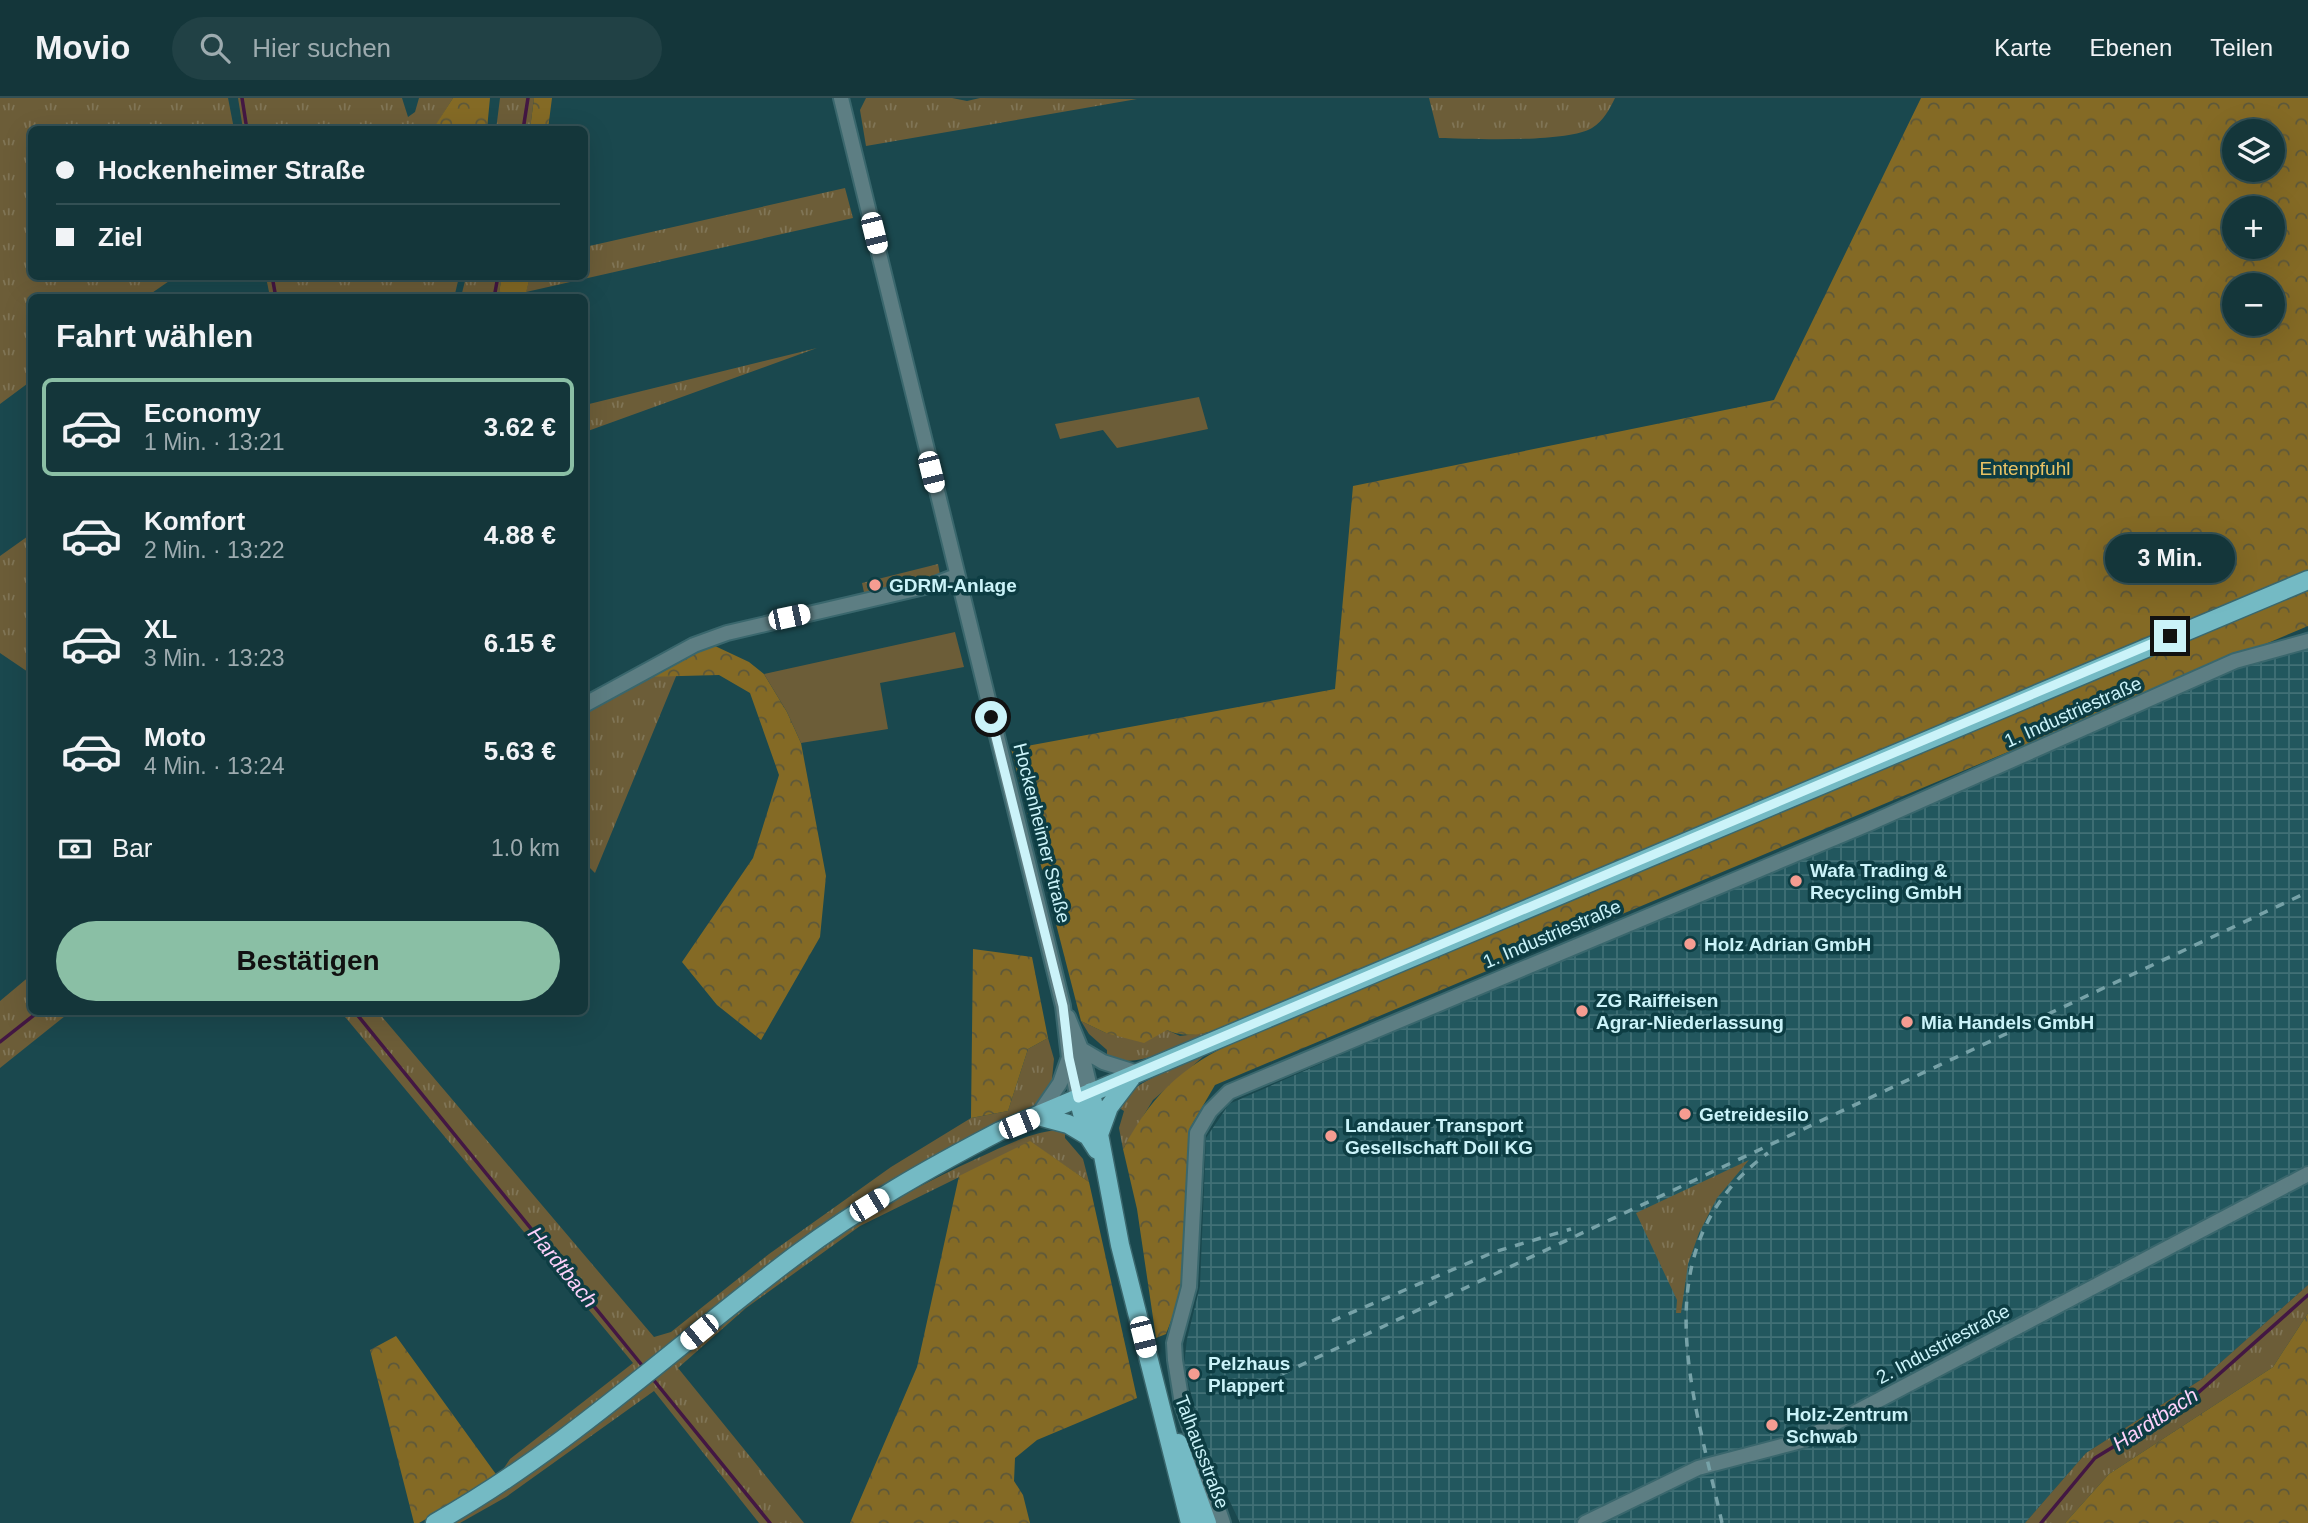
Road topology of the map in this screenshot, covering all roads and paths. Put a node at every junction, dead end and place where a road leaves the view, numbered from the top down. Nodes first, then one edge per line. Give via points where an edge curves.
1 (843, 100) edge
2 (956, 576) junction
3 (2308, 580) edge
4 (2308, 640) edge
5 (588, 703) edge
6 (1063, 1006) junction
7 (1081, 1049) junction
8 (1069, 1058) junction
9 (1135, 1072) junction
10 (1084, 1095) junction
11 (1038, 1116) junction
12 (1094, 1135) junction
13 (2308, 1174) edge
14 (1157, 1395) junction
15 (435, 1523) edge
16 (1190, 1523) edge
17 (1207, 1523) edge
18 (1223, 1523) edge
19 (1585, 1523) edge

1 - 2 street, Hockenheimer Straße
2 - 5 street via 727,633 694,645
2 - 6 street, Hockenheimer Straße
3 - 9 main road
4 - 18 street, 1. Industriestraße via 2147,693 1868,824 1229,1092 1197,1133 1189,1287 1174,1343 1182,1404
6 - 7 street, Hockenheimer Straße
6 - 8 street, Hockenheimer Straße
7 - 9 street via 1102,1062
7 - 10 street, Hockenheimer Straße
8 - 10 street, Hockenheimer Straße
8 - 11 street via 1060,1083
9 - 10 main road
9 - 12 main road
10 - 11 main road
10 - 12 main road, Hockenheimer Straße
11 - 12 main road
11 - 15 main road via 965,1149 869,1205 787,1262 529,1463
12 - 14 main road, Hockenheimer Straße via 1104,1161
13 - 19 street, 2. Industriestraße via 1801,1441 1699,1468
14 - 16 main road, Talhausstraße
14 - 17 main road, Talhausstraße

